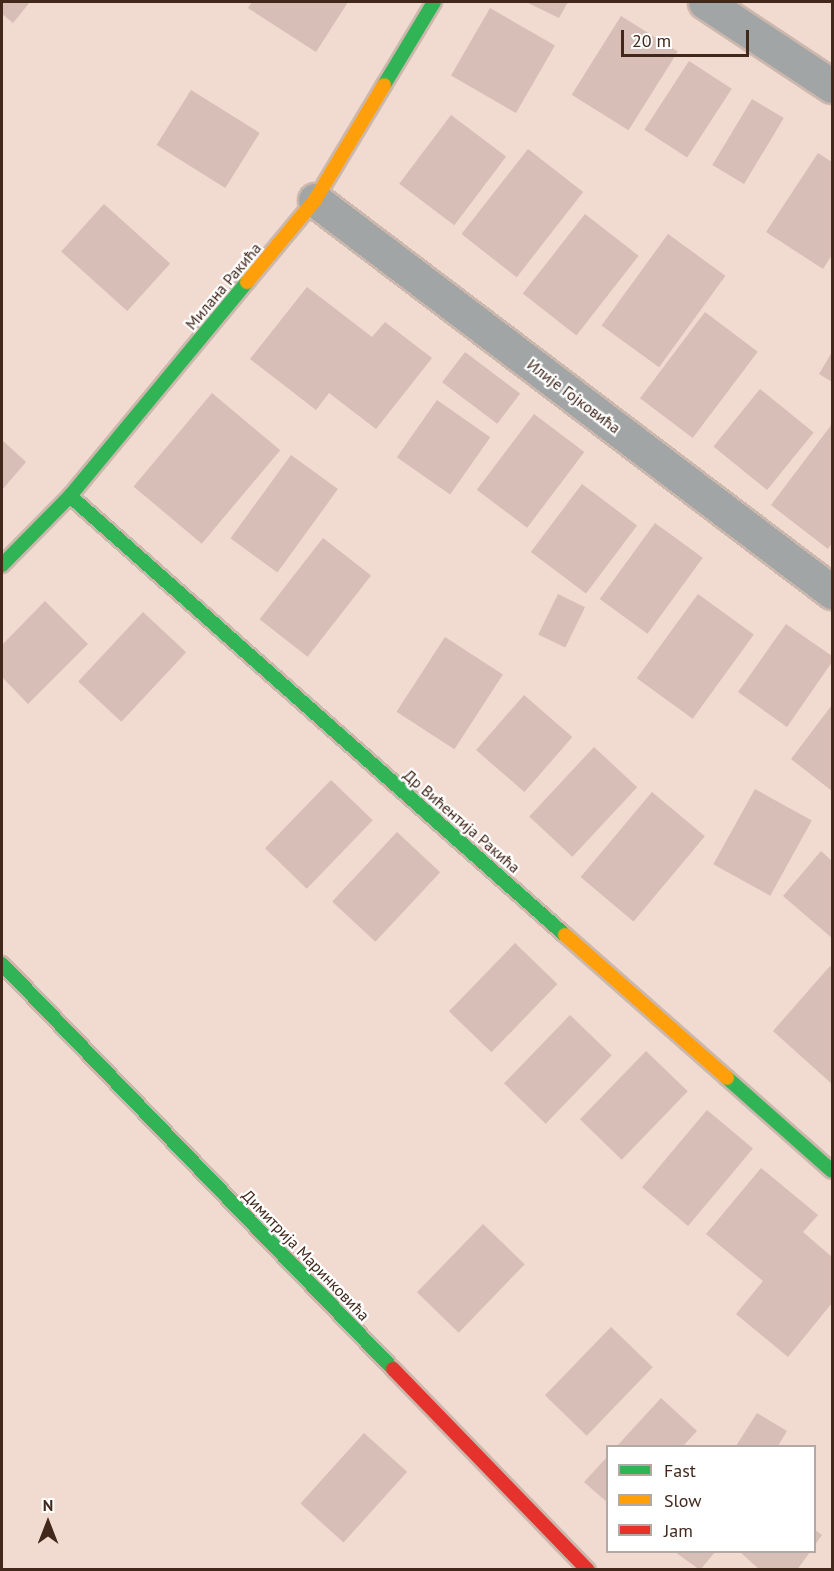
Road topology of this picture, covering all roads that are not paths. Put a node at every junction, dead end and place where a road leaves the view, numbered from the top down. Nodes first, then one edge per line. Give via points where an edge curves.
1 (434, 2) edge
2 (705, 2) edge
3 (832, 86) edge
4 (315, 200) junction
5 (70, 496) junction
6 (2, 565) edge
7 (832, 592) edge
8 (2, 964) edge
9 (832, 1171) edge
10 (588, 1569) edge

1 - 4 street, Милана Ракића
2 - 3 street
4 - 5 street, Милана Ракића
4 - 7 street, Илије Гојковића
5 - 6 street, Милана Ракића
5 - 9 street, Др Вићентија Ракића
8 - 10 street, Димитрија Маринковића

